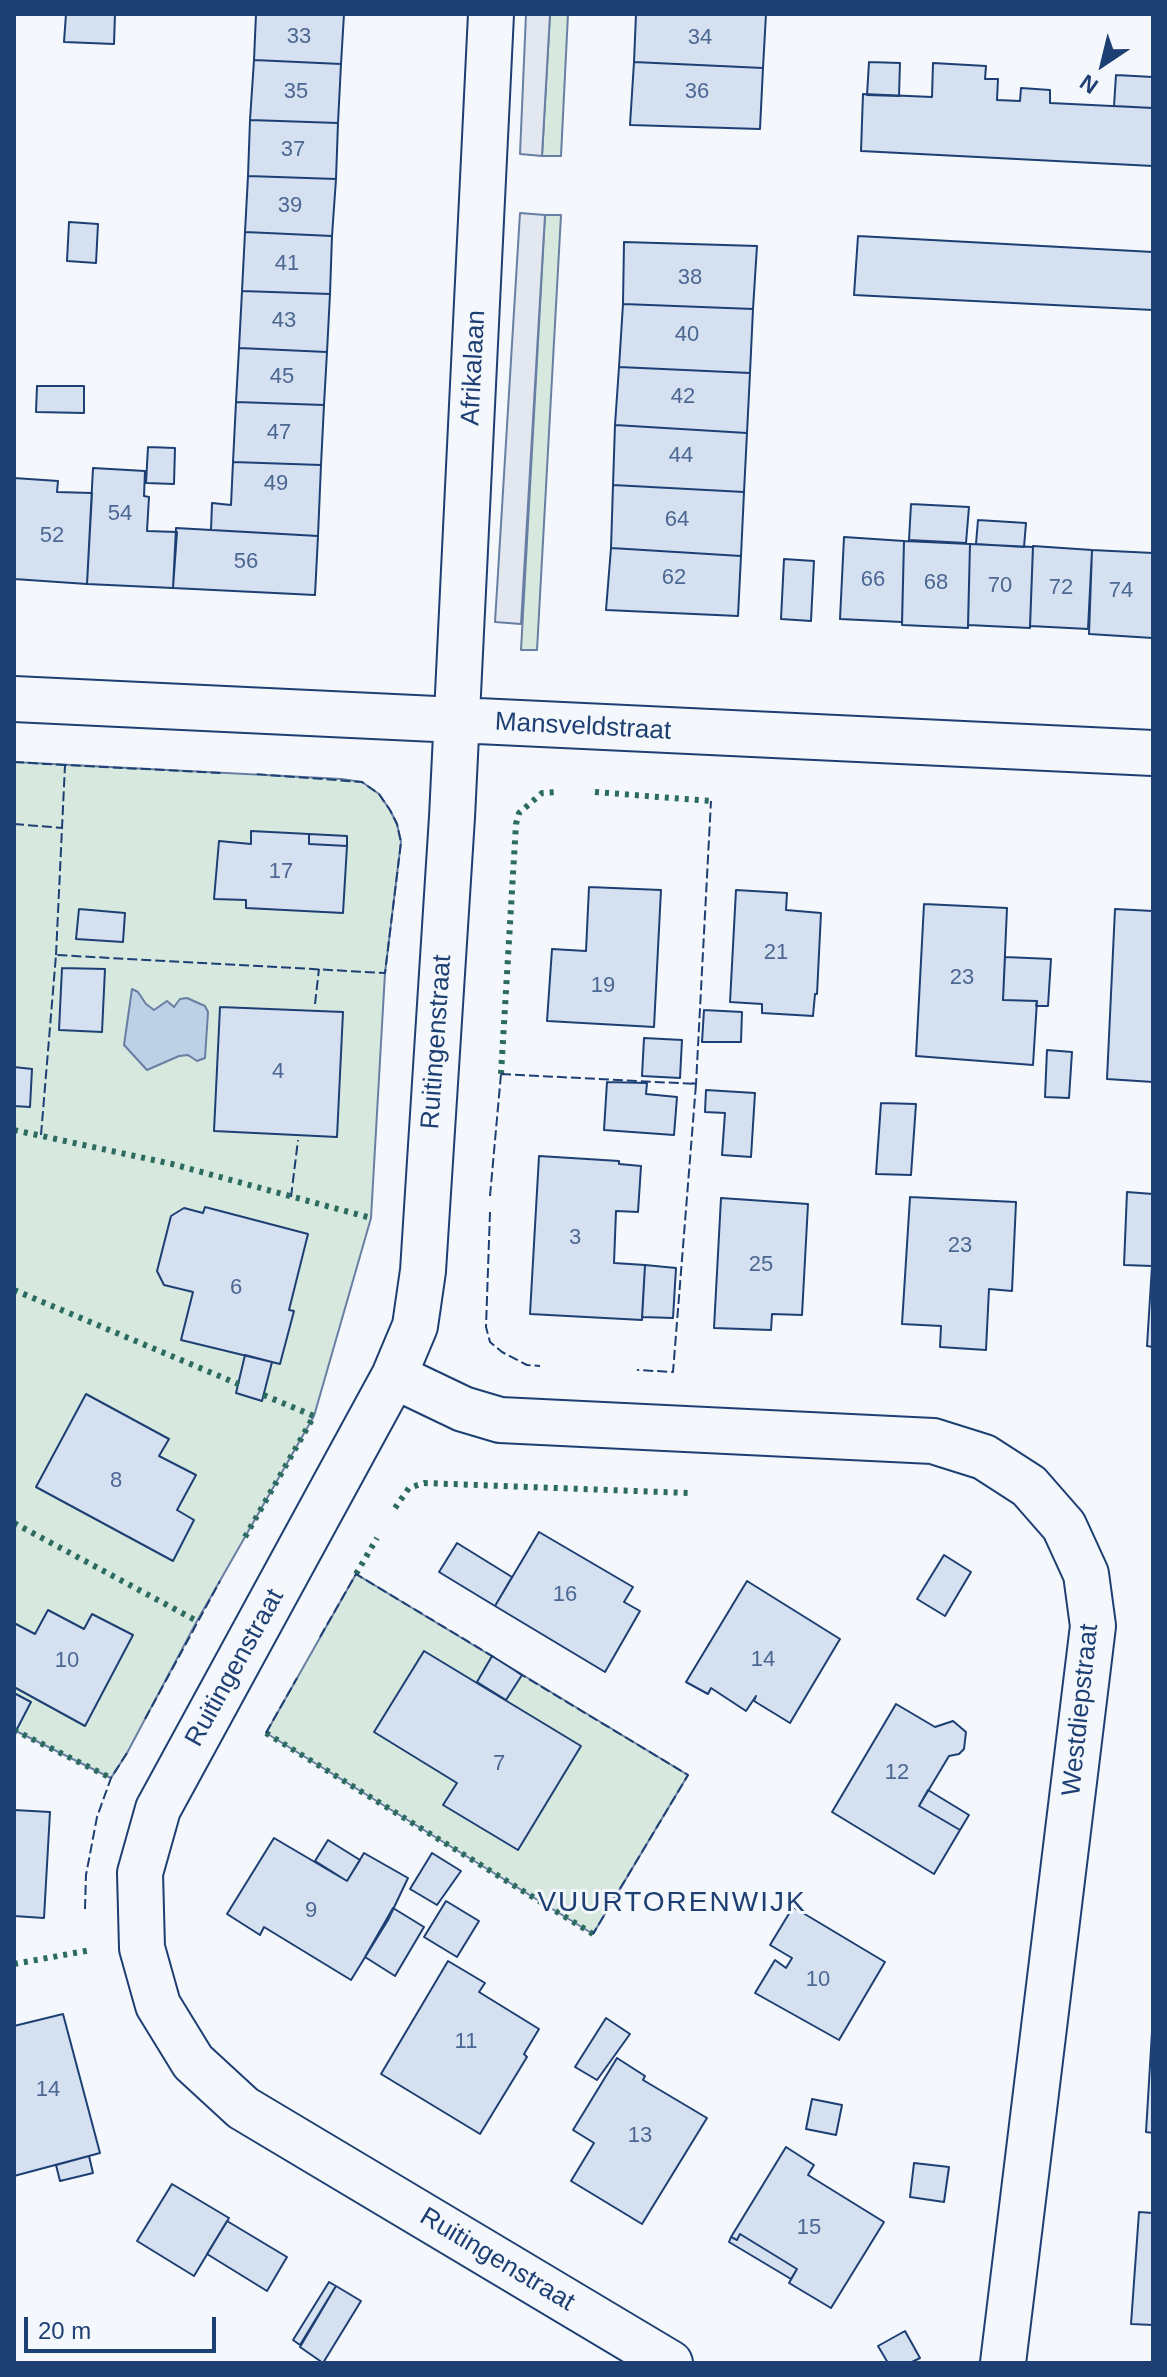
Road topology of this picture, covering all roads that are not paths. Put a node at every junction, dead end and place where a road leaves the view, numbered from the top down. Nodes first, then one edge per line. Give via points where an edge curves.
1 (491, 14) edge
2 (14, 699) edge
3 (456, 721) junction
4 (1153, 753) edge
5 (394, 1376) junction
6 (670, 2363) edge
7 (1003, 2363) edge

1 - 3 street, Afrikalaan
2 - 3 street, Mansveldstraat
3 - 4 street, Mansveldstraat
3 - 5 street, Ruitingenstraat via 423,1271 415,1326
5 - 6 street, Ruitingenstraat via 158,1809 140,1873 142,1948 158,2005 193,2062 243,2108
5 - 7 street, Westdiepstraat via 463,1409 500,1420 933,1441 984,1457 1029,1486 1064,1526 1086,1574 1093,1626

